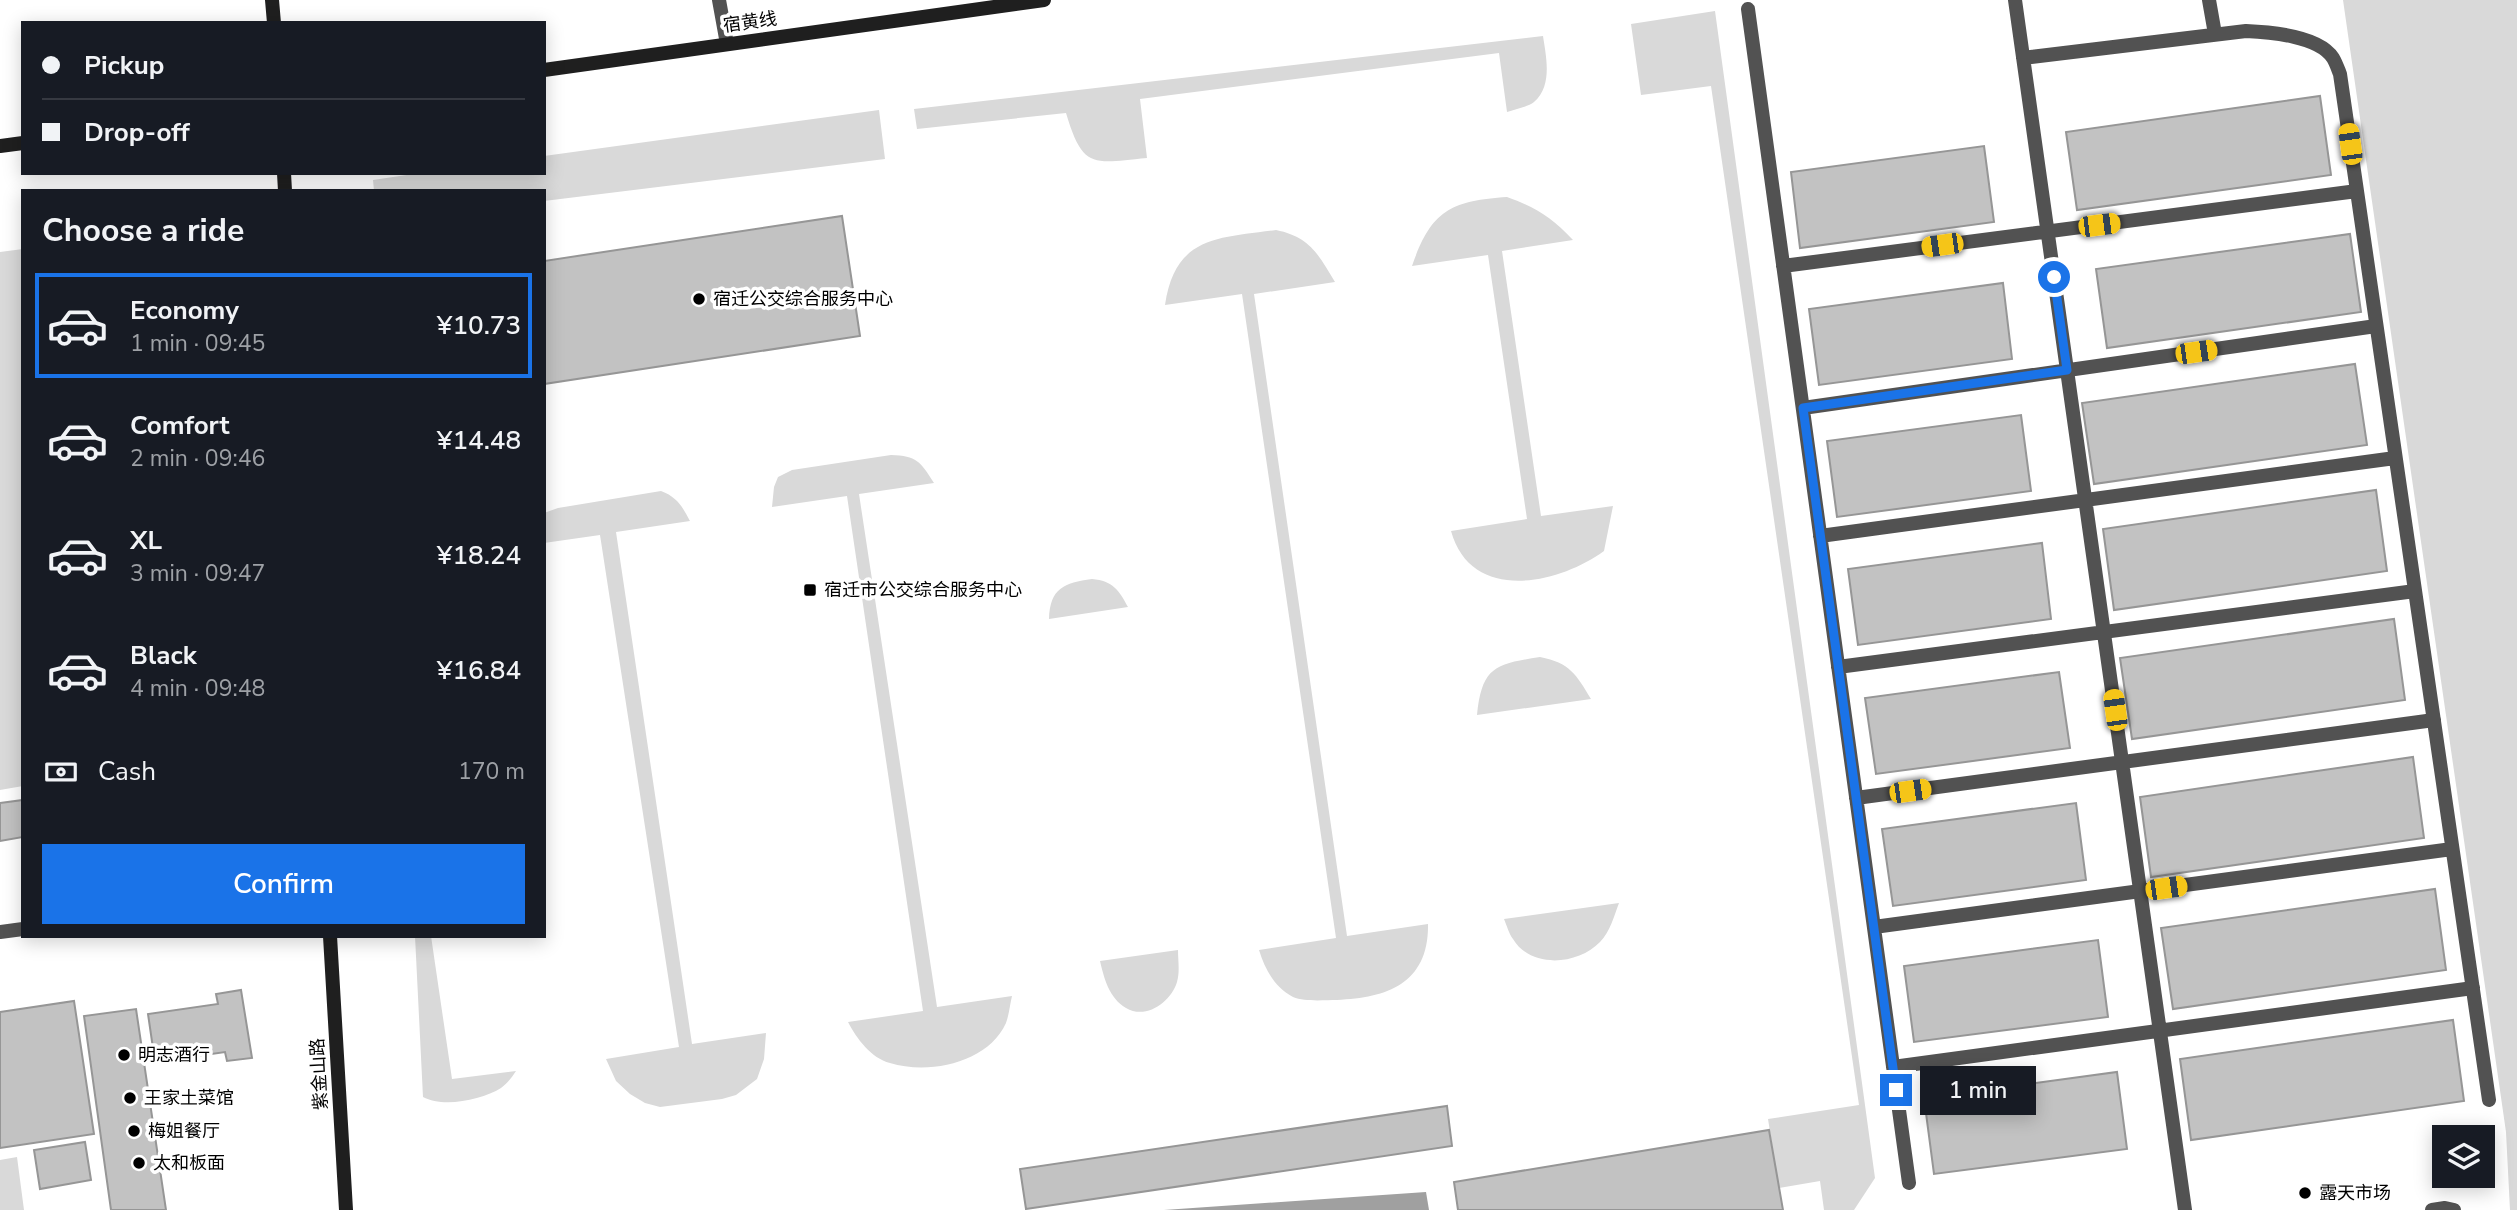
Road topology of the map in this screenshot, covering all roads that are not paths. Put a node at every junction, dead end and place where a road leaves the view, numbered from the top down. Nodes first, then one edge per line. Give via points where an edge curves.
1 (272, 0) edge
2 (719, 0) edge
3 (1044, 0) edge
4 (2015, 0) edge
5 (2209, 0) edge
6 (1748, 9) dead end
7 (274, 21) edge
8 (2215, 34) junction
9 (727, 44) junction
10 (2023, 58) junction
11 (546, 70) edge
12 (21, 143) edge
13 (0, 146) edge
14 (2357, 191) junction
15 (2047, 231) junction
16 (1783, 266) junction
17 (2376, 326) junction
18 (2067, 370) junction
19 (1803, 408) junction
20 (2395, 458) junction
21 (2085, 500) junction
22 (1820, 536) junction
23 (2415, 591) junction
24 (2104, 632) junction
25 (1838, 667) junction
26 (2434, 720) junction
27 (2122, 762) junction
28 (1856, 799) junction
29 (2452, 849) junction
30 (2141, 891) junction
31 (1874, 928) junction
32 (21, 929) edge
33 (0, 932) edge
34 (330, 938) edge
35 (2473, 988) junction
36 (2160, 1031) junction
37 (1893, 1067) junction
38 (2489, 1100) dead end
39 (1909, 1182) dead end
40 (346, 1210) edge
41 (2185, 1210) edge
42 (2432, 1210) edge
43 (2454, 1210) edge

1 - 7 main road
2 - 9 lane
3 - 9 main road, 宿黄线
4 - 10 lane
5 - 8 lane
6 - 16 lane
8 - 10 lane
8 - 14 lane via 2280,33 2307,41 2332,56 2340,74
9 - 11 main road, 宿黄线
10 - 15 lane
12 - 13 main road
14 - 15 lane
14 - 17 lane
15 - 16 lane
15 - 18 lane
16 - 19 lane
17 - 18 lane
17 - 20 lane
18 - 19 lane
18 - 21 lane
19 - 22 lane
20 - 21 lane
20 - 23 lane
21 - 22 lane
21 - 24 lane
22 - 25 lane
23 - 24 lane
23 - 26 lane
24 - 25 lane
24 - 27 lane
25 - 28 lane
26 - 27 lane
26 - 29 lane
27 - 28 lane
27 - 30 lane
28 - 31 lane
29 - 30 lane
29 - 35 lane
30 - 31 lane
30 - 36 lane
31 - 37 lane
32 - 33 lane
34 - 40 main road, 紫金山路
35 - 36 lane
35 - 38 lane
36 - 37 lane
36 - 41 lane
37 - 39 lane
42 - 43 lane

